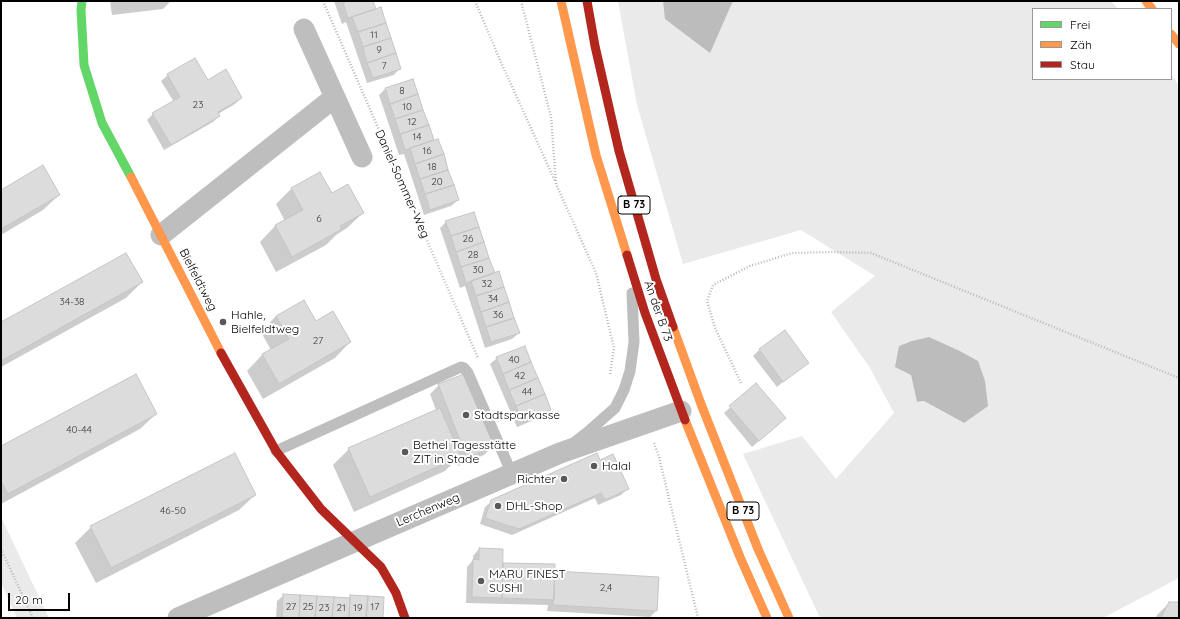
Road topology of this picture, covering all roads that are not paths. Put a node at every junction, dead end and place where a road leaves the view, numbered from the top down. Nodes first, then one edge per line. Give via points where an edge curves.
1 (82, 1) edge
2 (561, 1) edge
3 (587, 1) edge
4 (304, 29) dead end
5 (1172, 35) edge
6 (1179, 44) edge
7 (335, 96) junction
8 (362, 157) dead end
9 (161, 235) junction
10 (637, 288) junction
11 (691, 407) junction
12 (276, 452) junction
13 (560, 453) junction
14 (512, 474) junction
15 (354, 542) junction
16 (178, 618) edge
17 (405, 618) edge
18 (767, 618) edge
19 (789, 618) edge

1 - 9 main road, Bielfeldtweg via 84,65 102,123
2 - 10 main road, An der B 73 / B 73 via 596,155
3 - 11 main road, An der B 73 / B 73 via 619,152
4 - 7 street
5 - 6 main road
7 - 8 street
7 - 9 street
9 - 12 main road, Bielfeldtweg via 231,373
10 - 11 main road, An der B 73 / B 73
10 - 13 lane via 632,291 634,342 624,390 615,408
11 - 13 street, Lerchenweg
11 - 18 main road, An der B 73 / B 73 via 740,557
11 - 19 main road, An der B 73 / B 73
12 - 14 lane via 461,367 468,373
12 - 15 main road, Bielfeldtweg via 321,509
13 - 14 street, Lerchenweg
14 - 15 street, Lerchenweg
15 - 16 street, Lerchenweg
15 - 17 main road, Bielfeldtweg via 381,567 396,594

